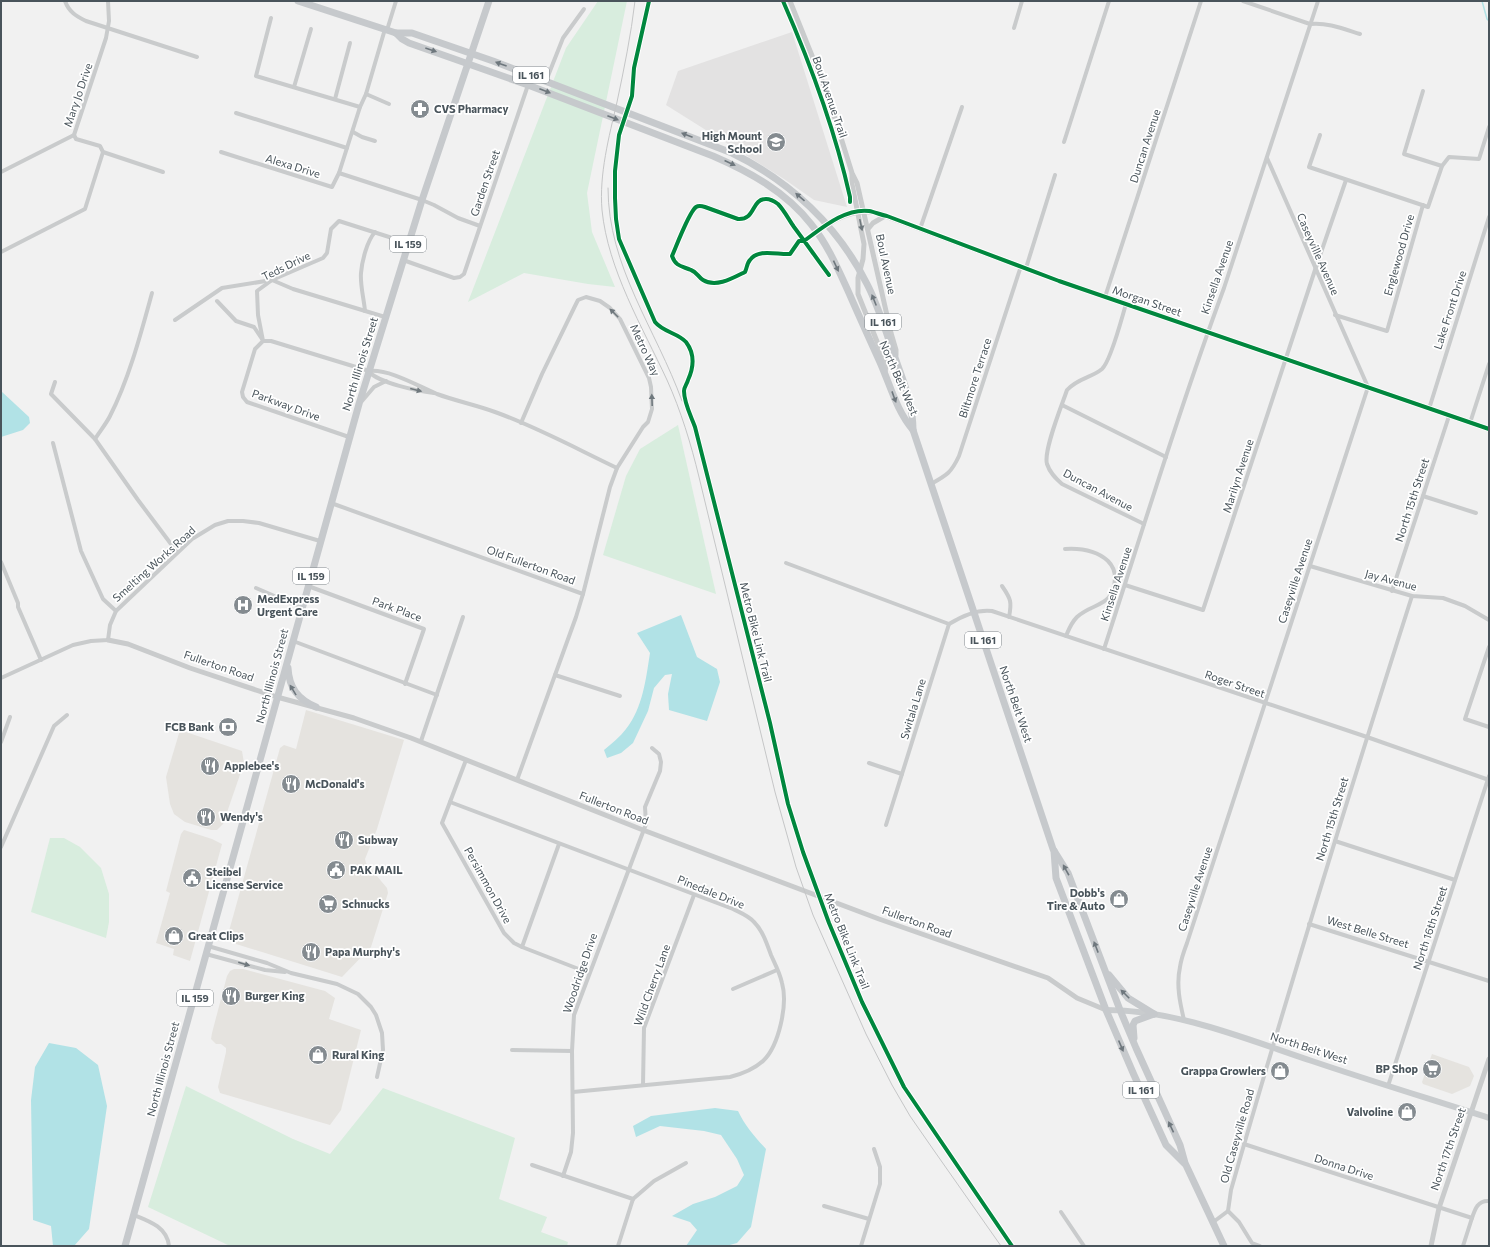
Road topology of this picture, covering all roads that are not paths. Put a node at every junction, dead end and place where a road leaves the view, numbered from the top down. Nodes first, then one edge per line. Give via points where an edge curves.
1 (65, 1) edge
2 (108, 1) edge
3 (298, 1) edge
4 (396, 1) edge
5 (489, 1) edge
6 (790, 1) edge
7 (1022, 1) edge
8 (1109, 1) edge
9 (1201, 1) edge
10 (1243, 1) edge
11 (1318, 1) edge
12 (584, 9) dead end
13 (271, 18) dead end
14 (1310, 24) junction
15 (108, 28) junction
16 (1014, 28) dead end
17 (311, 29) dead end
18 (386, 30) junction
19 (396, 33) junction
20 (1360, 34) dead end
21 (350, 43) dead end
22 (472, 54) junction
23 (197, 57) dead end
24 (469, 63) junction
25 (546, 81) junction
26 (528, 85) junction
27 (294, 87) junction
28 (1423, 91) dead end
29 (366, 94) junction
30 (335, 99) junction
31 (389, 104) dead end
32 (360, 107) junction
33 (962, 107) dead end
34 (236, 113) dead end
35 (1489, 127) edge
36 (353, 132) junction
37 (74, 134) junction
38 (1320, 135) dead end
39 (375, 142) dead end
40 (1064, 142) dead end
41 (347, 148) junction
42 (103, 152) junction
43 (221, 152) dead end
44 (1267, 158) junction
45 (1442, 166) junction
46 (1, 172) edge
47 (163, 172) dead end
48 (340, 173) junction
49 (1055, 175) dead end
50 (1346, 180) junction
51 (422, 200) junction
52 (1423, 205) junction
53 (861, 212) junction
54 (886, 216) junction
55 (1489, 217) edge
56 (827, 225) junction
57 (480, 226) junction
58 (868, 229) junction
59 (920, 229) junction
60 (376, 232) junction
61 (817, 232) junction
62 (804, 241) junction
63 (408, 243) junction
64 (1, 252) edge
65 (403, 260) junction
66 (1023, 267) junction
67 (1315, 270) junction
68 (860, 271) junction
69 (829, 275) dead end
70 (272, 280) junction
71 (152, 293) dead end
72 (1105, 296) junction
73 (218, 301) dead end
74 (1126, 304) junction
75 (365, 311) junction
76 (1335, 315) junction
77 (385, 317) junction
78 (176, 320) dead end
79 (1208, 332) junction
80 (263, 341) junction
81 (1286, 358) junction
82 (896, 360) junction
83 (1489, 364) edge
84 (369, 371) junction
85 (885, 375) junction
86 (386, 381) junction
87 (55, 382) dead end
88 (1368, 387) junction
89 (437, 394) junction
90 (359, 404) junction
91 (1062, 405) junction
92 (1429, 409) junction
93 (1449, 416) junction
94 (521, 423) junction
95 (1470, 423) junction
96 (1489, 429) edge
97 (913, 430) junction
98 (350, 437) junction
99 (95, 439) junction
100 (53, 443) dead end
101 (1166, 457) junction
102 (617, 468) junction
103 (931, 484) junction
104 (1423, 496) junction
105 (331, 502) junction
106 (1476, 513) dead end
107 (1144, 524) junction
108 (320, 541) junction
109 (1065, 549) dead end
110 (177, 552) junction
111 (1, 562) edge
112 (786, 563) dead end
113 (1310, 566) junction
114 (1125, 585) junction
115 (308, 586) junction
116 (1002, 586) dead end
117 (256, 588) dead end
118 (1392, 591) junction
119 (583, 594) junction
120 (1412, 596) junction
121 (302, 608) junction
122 (116, 611) junction
123 (974, 612) junction
124 (463, 617) dead end
125 (1010, 618) junction
126 (1489, 620) edge
127 (949, 624) junction
128 (1066, 636) junction
129 (108, 640) junction
130 (293, 641) junction
131 (1489, 647) edge
132 (1104, 649) junction
133 (41, 660) junction
134 (287, 662) junction
135 (556, 675) junction
136 (1, 678) edge
137 (405, 684) junction
138 (437, 696) junction
139 (620, 696) dead end
140 (277, 697) junction
141 (1265, 703) junction
142 (316, 708) junction
143 (67, 715) dead end
144 (10, 717) dead end
145 (1489, 727) edge
146 (1367, 737) junction
147 (421, 741) junction
148 (1, 742) edge
149 (652, 748) dead end
150 (466, 760) junction
151 (869, 763) dead end
152 (902, 774) junction
153 (1489, 779) edge
154 (517, 780) junction
155 (450, 802) junction
156 (886, 825) dead end
157 (643, 830) junction
158 (1, 832) edge
159 (7, 833) junction
160 (1335, 841) junction
161 (559, 844) junction
162 (1, 847) edge
163 (1053, 848) junction
164 (628, 870) junction
165 (1455, 880) junction
166 (694, 895) junction
167 (1309, 924) junction
168 (522, 947) junction
169 (207, 950) junction
170 (1429, 961) junction
171 (1104, 967) junction
172 (777, 970) junction
173 (291, 973) junction
174 (589, 973) junction
175 (1489, 981) edge
176 (733, 989) dead end
177 (1106, 1010) junction
178 (1120, 1010) junction
179 (1154, 1014) junction
180 (1184, 1020) junction
181 (1136, 1048) junction
182 (1272, 1048) junction
183 (512, 1050) dead end
184 (572, 1051) junction
185 (1489, 1059) edge
186 (377, 1077) dead end
187 (643, 1085) junction
188 (1388, 1086) junction
189 (573, 1092) junction
190 (1471, 1112) junction
191 (1489, 1118) edge
192 (1244, 1144) junction
193 (874, 1149) dead end
194 (686, 1163) dead end
195 (1185, 1163) junction
196 (532, 1165) dead end
197 (563, 1176) junction
198 (633, 1199) junction
199 (1489, 1201) edge
200 (824, 1206) dead end
201 (1439, 1208) junction
202 (1228, 1211) junction
203 (1061, 1212) dead end
204 (134, 1215) junction
205 (1472, 1218) junction
206 (869, 1219) junction
207 (1212, 1223) junction
208 (1253, 1245) edge
209 (125, 1246) edge
210 (169, 1246) edge
211 (618, 1246) edge
212 (861, 1246) edge
213 (1084, 1246) edge
214 (1224, 1246) edge
215 (1260, 1246) edge
216 (1431, 1246) edge
217 (1463, 1246) edge

1 - 15 street via 73,13 86,21
2 - 15 street, Mary Jo Drive
3 - 18 main road, IL 161
4 - 18 street
5 - 22 main road, North Illinois Street / IL 159
6 - 53 street, Boul Avenue via 827,93 852,173 852,184
7 - 16 street
8 - 40 street
9 - 72 street, Duncan Avenue
10 - 14 street
11 - 14 street, Kinsella Avenue
12 - 25 street via 563,38
13 - 27 street via 256,76
14 - 20 street via 1323,24
14 - 44 street, Kinsella Avenue
15 - 23 street
15 - 37 street, Mary Jo Drive via 102,54
17 - 27 street
18 - 19 main road, IL 161
18 - 29 street
19 - 22 main road, IL 161 via 412,33
19 -> 24 main road, IL 161 via 410,43
21 - 30 street
22 - 24 main road, North Illinois Street / IL 159
25 -> 22 main road, North Belt West / IL 161
24 - 26 main road, North Belt West / IL 161
24 - 51 main road, North Illinois Street / IL 159
56 -> 25 main road, North Belt West / IL 161 via 789,188 754,164 721,148
26 - 57 street, Garden Street
26 -> 61 main road, North Belt West / IL 161 via 713,156 749,173 784,198
27 - 30 street
28 - 45 street via 1404,154
29 - 31 street
29 - 32 street
30 - 32 street
32 - 36 street
33 - 59 street
34 - 41 street
35 - 45 street via 1479,159 1449,157
36 - 39 street
36 - 41 street
37 - 42 street via 76,139 100,146
37 - 46 street, Mary Jo Drive
38 - 50 street via 1308,167
41 - 48 street
42 - 47 street
42 - 64 street via 85,209
43 - 48 street, Alexa Drive via 332,187
44 - 67 street, Caseyville Avenue
44 - 79 street, Kinsella Avenue
45 - 52 street, Englewood Drive via 1428,207
48 - 51 street
49 - 66 street, Biltmore Terrace
50 - 52 street
50 - 67 street, Marilyn Avenue
51 - 57 street, Garden Street
51 - 63 main road, North Illinois Street / IL 159
52 - 76 street, Englewood Drive via 1387,331
53 - 54 street, Morgan Street
53 - 56 street
53 - 58 street, Boul Avenue
53 -> 68 street, Boul Avenue via 864,244
54 - 58 street
54 - 59 street, Morgan Street
55 - 92 street, Lake Front Drive
56 - 61 street
56 - 68 main road, North Belt West / IL 161
57 - 65 street via 464,274 460,277 454,278
58 - 82 street, Boul Avenue via 896,350
59 - 66 street, Morgan Street
60 - 63 street, Teds Drive
60 - 70 street, Teds Drive via 339,221 331,229 327,254 323,258
60 - 75 street via 370,238 361,273
61 - 62 street
61 -> 85 main road, North Belt West / IL 161 via 835,262
62 - 62 street via 773,200 760,201 750,215 743,219 700,206 695,208 690,216 672,256 677,265 692,270 701,279 720,282 745,272 756,254 790,254 799,241
62 - 69 street
63 - 65 main road, North Illinois Street / IL 159
65 - 77 main road, North Illinois Street / IL 159
66 - 72 street, Morgan Street
66 - 103 street, Biltmore Terrace via 959,456 947,475
67 - 76 street, Caseyville Avenue
67 - 81 street, Marilyn Avenue
82 -> 68 main road, North Belt West / IL 161 via 874,300
68 - 85 street, Boul Avenue via 858,294 886,364
70 - 75 street
70 - 78 street via 222,288
70 - 80 street, Teds Drive via 257,291
71 - 99 street via 118,400
72 - 74 street, Morgan Street
73 - 80 street via 236,321 254,327
74 - 79 street, Morgan Street
74 - 91 street, Duncan Avenue via 1108,359 1102,368 1073,383 1067,390
75 - 77 street
76 - 88 street, Caseyville Avenue
77 - 84 main road, North Illinois Street / IL 159
79 - 81 street, Morgan Street
79 - 101 street, Kinsella Avenue
80 - 84 street via 272,341
80 - 98 street, Parkway Drive via 255,349 242,392 247,402
81 - 88 street, Morgan Street
81 - 114 street, Marilyn Avenue via 1203,610
82 - 97 main road, North Belt West / IL 161 via 912,409
83 - 95 street
84 - 86 street via 373,376
84 - 89 street via 392,375
84 - 90 main road, North Illinois Street / IL 159
85 -> 97 main road, North Belt West / IL 161 via 900,413
86 -> 89 street via 420,392
86 - 90 street via 374,387
87 - 99 street via 51,394
88 - 92 street, Morgan Street
88 - 113 street, Caseyville Avenue
89 - 94 street
90 - 98 main road, North Illinois Street / IL 159
91 - 101 street
91 - 107 street, Duncan Avenue via 1047,450 1046,463 1052,475 1062,484
92 - 93 street, Morgan Street
93 - 95 street, Morgan Street
93 - 104 street, North 15th Street
94 - 102 street
102 -> 94 street, Metro Way via 648,422 652,409 651,382 623,324 610,308 600,301 591,297 578,300
95 - 96 street, Morgan Street
97 - 103 main road, North Belt West / IL 161
98 - 105 main road, North Illinois Street / IL 159
99 - 110 street
100 - 122 street via 81,550 103,599
101 - 107 street, Kinsella Avenue
102 - 119 street, Metro Way via 606,498
103 - 123 main road, North Belt West / IL 161
104 - 106 street
104 - 118 street, North 15th Street
105 - 108 main road, North Illinois Street / IL 159
105 - 119 street, Old Fullerton Road
107 - 114 street, Kinsella Avenue
108 - 110 street, Smelting Works Road via 243,520 228,521 205,530
108 - 115 main road, North Illinois Street / IL 159
109 - 128 street via 1082,548 1106,559 1115,570 1109,597 1105,602 1077,617
110 - 122 street, Smelting Works Road
111 - 133 street
112 - 127 street
113 - 118 street, Jay Avenue
113 - 141 street, Caseyville Avenue
114 - 132 street, Kinsella Avenue
115 - 121 main road, North Illinois Street / IL 159
115 - 137 street, Park Place via 424,629
116 - 125 street via 1011,599
117 - 121 street
118 - 120 street, Jay Avenue
119 - 135 street, Old Fullerton Road
120 - 126 street, Jay Avenue via 1443,598 1465,606
120 - 146 street, North 15th Street
121 - 130 main road, North Illinois Street / IL 159
122 - 129 street, Smelting Works Road via 110,625
123 - 125 street, Roger Street via 992,611
123 - 127 street
123 - 163 main road, North Belt West / IL 161
124 - 138 street
125 - 128 street, Roger Street
127 - 152 street, Switala Lane
128 - 132 street, Roger Street
129 - 133 street via 91,640 73,645
129 - 140 street, Fullerton Road via 128,644
130 - 134 main road, North Illinois Street / IL 159
130 - 137 street
131 - 145 street via 1465,719
132 - 141 street, Roger Street
133 - 136 street
134 - 140 main road, North Illinois Street / IL 159
142 -> 134 main road via 293,691
135 - 139 street
135 - 154 street, Old Fullerton Road
137 - 138 street
138 - 147 street
140 - 142 street, Fullerton Road
140 - 169 main road, North Illinois Street / IL 159
141 - 146 street, Roger Street
141 - 180 street, Caseyville Avenue via 1180,968 1179,997
142 - 147 street, Fullerton Road
143 - 159 street via 54,726
144 - 148 street
146 - 153 street, Roger Street
146 - 160 street, North 15th Street
147 - 150 street, Fullerton Road
149 - 157 street, Woodridge Drive via 659,754 661,762 660,771 645,807
150 - 154 street, Fullerton Road
150 - 155 street, Persimmon Drive
151 - 152 street
152 - 156 street, Switala Lane
153 - 165 street, North 16th Street
154 - 157 street, Fullerton Road
155 - 161 street, Pinedale Drive
155 - 168 street, Persimmon Drive via 442,823 504,933
157 - 164 street, Woodridge Drive
157 - 177 street, Fullerton Road via 879,919 1048,978 1077,998
158 - 159 street
159 - 162 street
160 - 165 street
160 - 167 street, North 15th Street
161 - 164 street, Pinedale Drive
161 - 168 street
171 -> 163 main road, North Belt West / IL 161 via 1068,873
163 - 177 main road, North Belt West / IL 161 via 1056,878
164 - 166 street, Pinedale Drive
164 - 174 street, Woodridge Drive
165 - 170 street, North 16th Street
166 - 172 street, Pinedale Drive via 733,909 754,922 762,932
166 - 187 street, Wild Cherry Lane via 644,1028
167 - 170 street, West Belle Street
167 - 182 street, North 15th Street
168 - 174 street, Persimmon Drive
169 - 173 street via 267,964
169 -> 173 street via 265,970
169 - 204 main road, North Illinois Street / IL 159
170 - 175 street, West Belle Street
170 - 188 street, North 16th Street
171 - 178 main road, North Belt West / IL 161
179 -> 171 main road via 1128,998
172 - 176 street
172 - 187 street, Pinedale Drive via 783,984 784,1007 776,1039 764,1060 744,1073 730,1077
173 - 186 street via 337,984 358,994 371,1007 380,1022 383,1040
174 - 184 street, Woodridge Drive via 574,1015
177 - 178 main road, North Belt West
177 -> 195 main road, IL 161 via 1166,1145
178 - 179 main road, North Belt West
178 - 181 main road, IL 161
179 - 180 main road, North Belt West
179 - 181 main road via 1135,1021 1133,1025
180 - 182 main road, North Belt West
195 -> 181 main road, IL 161 via 1180,1146
182 - 188 main road, North Belt West
182 - 192 street, Old Caseyville Road
183 - 184 street
184 - 189 street, Woodridge Drive
185 - 190 street, North 17th Street
187 - 189 street, Pinedale Drive
188 - 190 main road, North Belt West
189 - 197 street, Woodridge Drive via 572,1143
190 - 191 main road, North Belt West
190 - 201 street, North 17th Street
192 - 201 street, Donna Drive
192 - 202 street, Old Caseyville Road via 1230,1190
193 - 206 street via 880,1166 880,1184
194 - 198 street via 654,1181
195 - 207 main road, IL 161
196 - 197 street
197 - 198 street
198 - 211 street
199 - 205 street via 1484,1200 1477,1204
200 - 206 street
201 - 205 street, Donna Drive
201 - 216 street, North 17th Street
202 - 207 street
202 - 208 street via 1239,1222
203 - 213 street
204 - 209 main road, North Illinois Street / IL 159
204 - 210 street via 153,1222 168,1238
205 - 217 street
206 - 212 street
207 - 214 main road, IL 161
208 - 215 street

